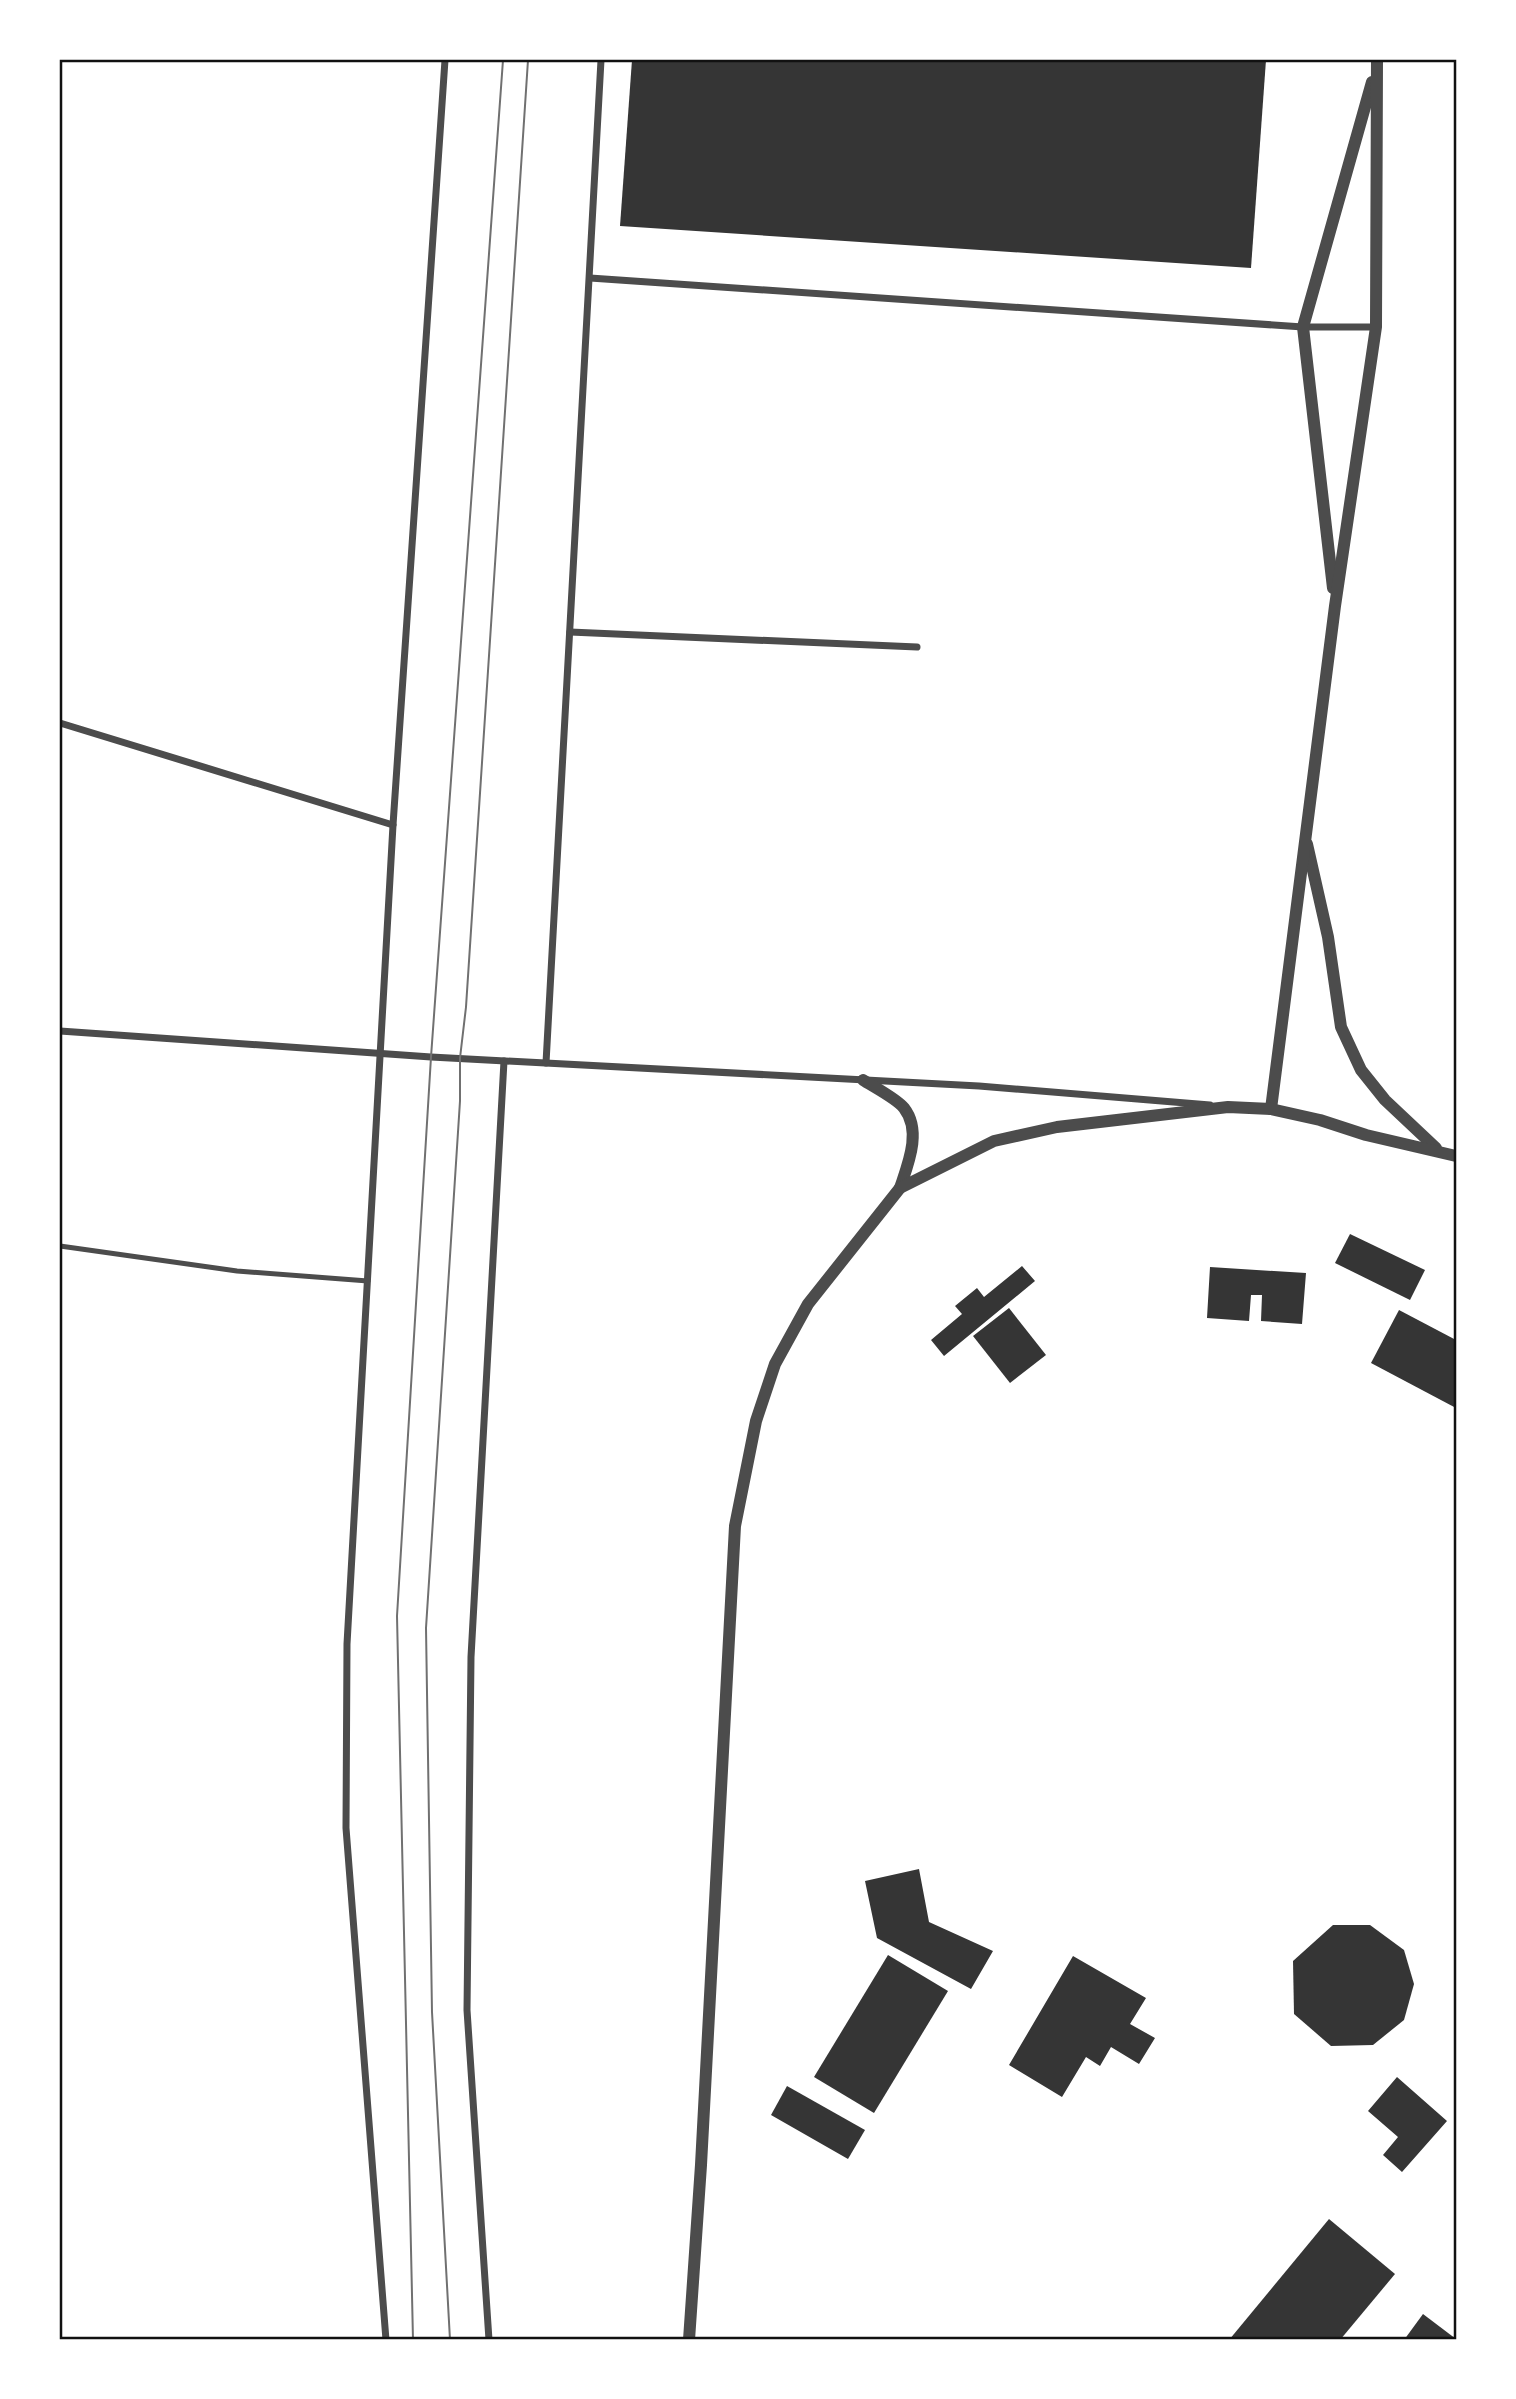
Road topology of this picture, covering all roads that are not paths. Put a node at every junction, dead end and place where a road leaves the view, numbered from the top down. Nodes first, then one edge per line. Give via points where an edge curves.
1 (445, 60) edge
2 (601, 60) edge
3 (1377, 62) edge
4 (590, 278) junction
5 (1303, 327) junction
6 (1376, 327) junction
7 (1335, 606) junction
8 (570, 632) junction
9 (917, 647) dead end
10 (60, 723) edge
11 (393, 825) junction
12 (1304, 833) junction
13 (60, 1031) edge
14 (381, 1053) junction
15 (504, 1060) junction
16 (547, 1063) junction
17 (863, 1080) junction
18 (1228, 1107) junction
19 (1270, 1109) junction
20 (1437, 1150) junction
21 (1457, 1156) edge
22 (900, 1188) junction
23 (60, 1246) edge
24 (368, 1281) junction
25 (386, 2340) edge
26 (488, 2340) edge
27 (689, 2340) edge

1 - 11 street
2 - 4 street
3 - 5 street
3 - 6 street
4 - 5 street
4 - 8 street
5 - 6 street
5 - 7 street
6 - 7 street
7 - 12 street
8 - 9 street
8 - 16 street
10 - 11 street
11 - 14 street
12 - 19 street
12 - 20 street via 1328,937 1341,1027 1361,1070
13 - 14 street
14 - 15 street
14 - 24 street
15 - 16 street
15 - 26 street via 470,1711 467,2010
16 - 17 street
17 - 18 street
17 - 22 street via 904,1107 913,1127
18 - 19 street
18 - 22 street via 1057,1127 994,1141
19 - 20 street
20 - 21 street
22 - 27 street via 808,1304 775,1364 756,1421 735,1526
23 - 24 lane via 237,1271
24 - 25 street via 347,1644 346,1828

